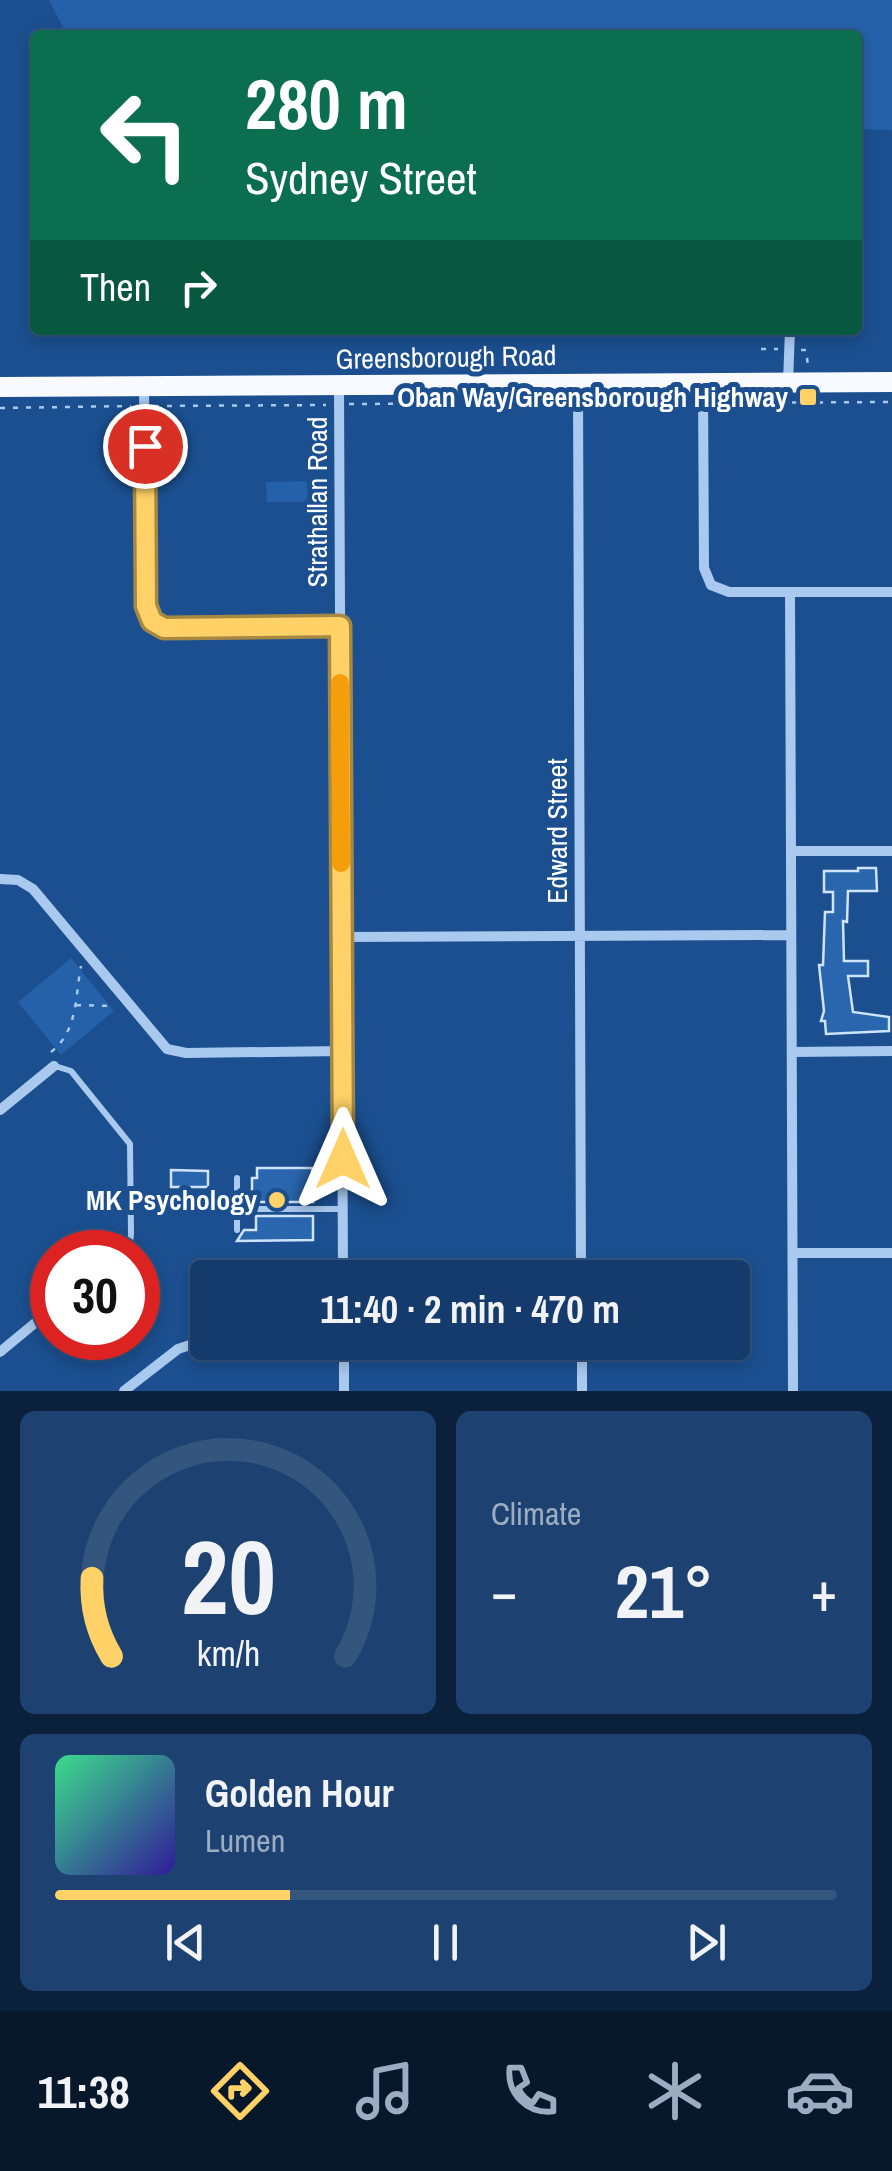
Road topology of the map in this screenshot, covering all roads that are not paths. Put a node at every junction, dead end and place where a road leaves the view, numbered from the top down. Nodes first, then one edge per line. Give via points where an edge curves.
1 (790, 335) edge
2 (788, 382) junction
3 (892, 382) edge
4 (0, 387) edge
5 (578, 393) junction
6 (703, 393) junction
7 (339, 395) junction
8 (144, 397) junction
9 (790, 592) junction
10 (892, 592) edge
11 (340, 626) junction
12 (792, 850) junction
13 (892, 851) edge
14 (0, 879) edge
15 (791, 935) junction
16 (580, 936) junction
17 (342, 937) junction
18 (342, 1051) junction
19 (892, 1051) edge
20 (792, 1052) junction
21 (54, 1066) joint
22 (0, 1110) edge
23 (237, 1178) dead end
24 (343, 1208) junction
25 (237, 1209) junction
26 (131, 1230) edge
27 (237, 1230) dead end
28 (793, 1253) junction
29 (892, 1253) edge
30 (344, 1260) edge
31 (582, 1260) edge
32 (30, 1327) edge
33 (190, 1345) edge
34 (0, 1352) edge
35 (344, 1360) edge
36 (582, 1360) edge
37 (124, 1391) edge
38 (344, 1391) edge
39 (582, 1391) edge
40 (794, 1391) edge

1 - 2 street
2 - 3 highway, Greensborough Road
2 - 6 highway, Greensborough Road
4 - 8 highway, Greensborough Road
5 - 6 highway, Greensborough Road
5 - 7 highway, Greensborough Road
5 - 16 street, Edward Street
6 - 9 street via 704,568 715,588 729,592
7 - 8 highway, Greensborough Road
7 - 11 street, Strathallan Road
8 - 11 street via 146,606 152,621 164,628
9 - 10 street
9 - 12 street
11 - 17 street, Strathallan Road
12 - 13 street
12 - 15 street
14 - 18 street via 33,890 168,1049
15 - 16 street
15 - 20 street
16 - 17 street
16 - 31 street, Edward Street
17 - 18 street, Strathallan Road
18 - 24 street, Strathallan Road
19 - 20 street
20 - 28 street
21 - 22 street
21 - 26 lane via 71,1070 130,1144
23 - 25 lane
24 - 25 lane
24 - 30 street, Strathallan Road
25 - 27 lane
28 - 29 street
28 - 40 street
32 - 34 street
33 - 37 street
35 - 38 street
36 - 39 street

